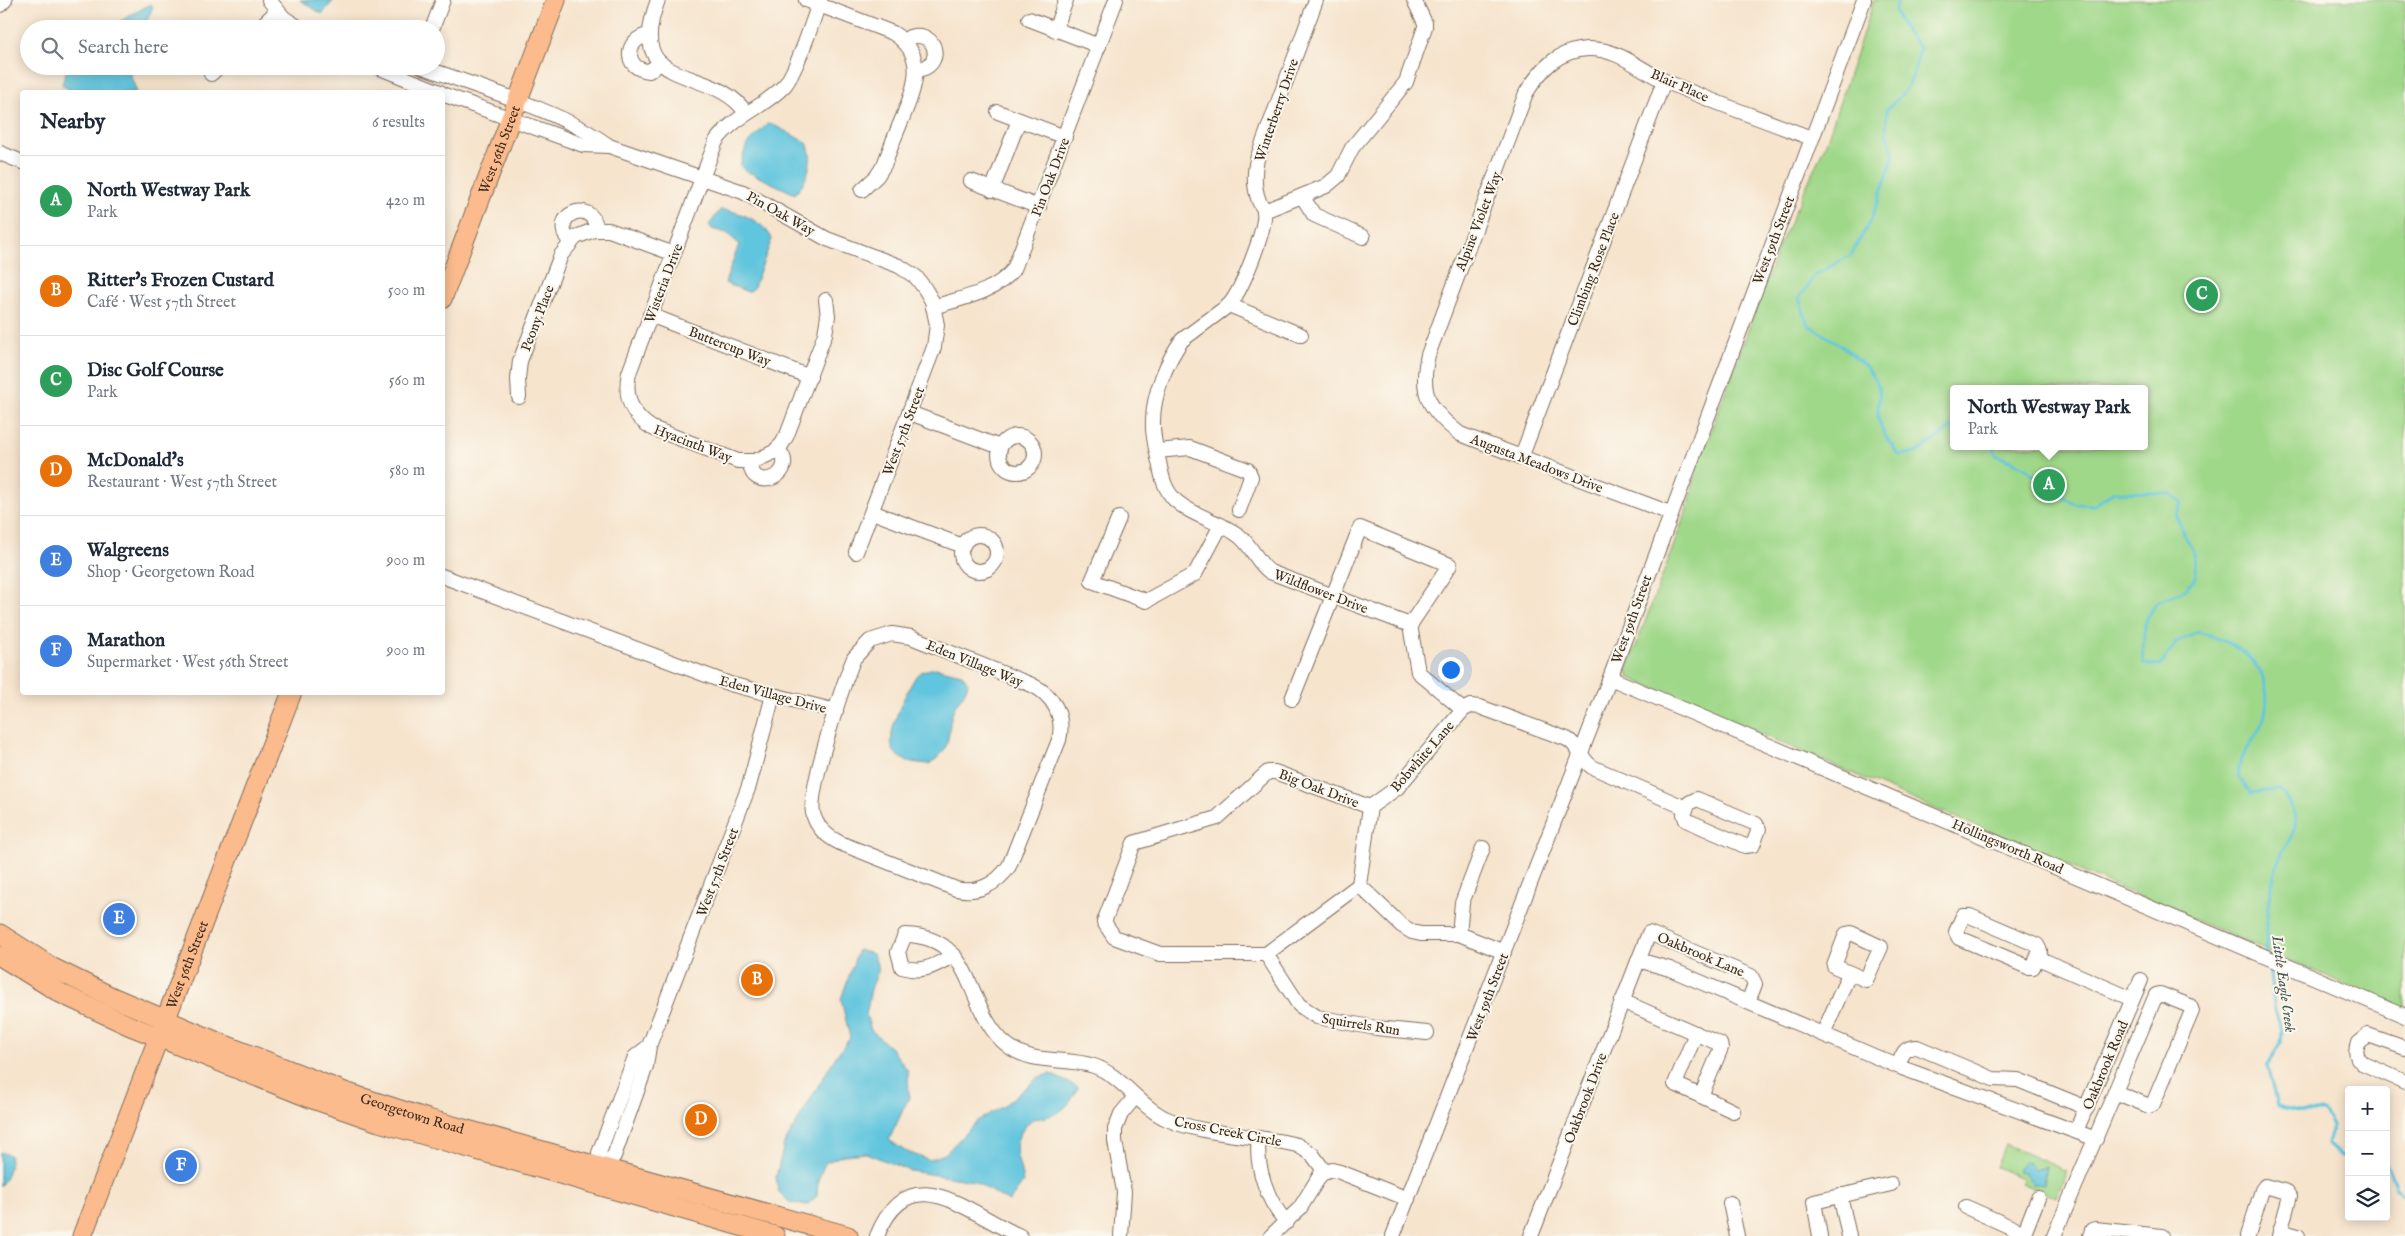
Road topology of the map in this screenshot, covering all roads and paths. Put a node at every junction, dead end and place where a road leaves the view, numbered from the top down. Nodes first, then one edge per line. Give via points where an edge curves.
1 (5, 0) edge
2 (443, 0) edge
3 (556, 0) edge
4 (658, 0) edge
5 (1066, 0) edge
6 (1116, 0) edge
7 (1316, 0) edge
8 (1414, 0) edge
9 (1864, 0) edge
10 (815, 2) edge
11 (0, 5) edge
12 (273, 5) edge
13 (1029, 19) dead end
14 (264, 20) edge
15 (290, 20) edge
16 (435, 20) edge
17 (1056, 30) junction
18 (649, 35) junction
19 (904, 42) junction
20 (1099, 46) junction
21 (1550, 62) joint
22 (662, 63) junction
23 (916, 70) junction
24 (390, 75) edge
25 (415, 75) edge
26 (444, 75) edge
27 (1664, 80) junction
28 (409, 87) edge
29 (425, 90) edge
30 (445, 95) edge
31 (518, 102) junction
32 (998, 112) dead end
33 (746, 114) junction
34 (511, 120) junction
35 (1019, 120) junction
36 (1065, 138) junction
37 (1811, 138) junction
38 (609, 146) junction
39 (0, 153) edge
40 (20, 161) edge
41 (703, 177) junction
42 (971, 181) dead end
43 (862, 190) dead end
44 (992, 190) junction
45 (1302, 196) junction
46 (1039, 207) junction
47 (1264, 211) junction
48 (597, 230) junction
49 (1364, 237) dead end
50 (570, 242) junction
51 (674, 254) junction
52 (445, 291) edge
53 (826, 300) dead end
54 (1229, 305) junction
55 (933, 307) junction
56 (650, 315) junction
57 (1301, 334) dead end
58 (1175, 351) joint
59 (810, 377) junction
60 (1424, 388) joint
61 (626, 391) joint
62 (518, 397) dead end
63 (910, 413) junction
64 (1000, 447) dead end
65 (777, 449) junction
66 (1157, 451) junction
67 (1522, 458) junction
68 (750, 462) junction
69 (1239, 510) dead end
70 (872, 512) junction
71 (1670, 513) junction
72 (1119, 518) dead end
73 (1221, 525) junction
74 (962, 546) dead end
75 (856, 552) dead end
76 (445, 577) edge
77 (1333, 596) junction
78 (1410, 625) junction
79 (1610, 678) junction
80 (291, 695) edge
81 (773, 695) junction
82 (1292, 699) dead end
83 (1462, 710) junction
84 (836, 711) junction
85 (1580, 754) junction
86 (1036, 799) joint
87 (1370, 807) junction
88 (1686, 808) junction
89 (1483, 848) dead end
90 (1359, 885) junction
91 (0, 934) edge
92 (1459, 934) junction
93 (1504, 952) junction
94 (1266, 954) junction
95 (954, 955) dead end
96 (0, 956) edge
97 (2038, 958) junction
98 (1638, 960) junction
99 (1849, 974) dead end
100 (2141, 980) dead end
101 (2132, 999) junction
102 (1622, 1001) junction
103 (1748, 1002) junction
104 (2405, 1016) edge
105 (165, 1020) junction
106 (1427, 1033) dead end
107 (1696, 1033) junction
108 (1823, 1034) junction
109 (158, 1038) junction
110 (2405, 1048) edge
111 (1898, 1066) junction
112 (2405, 1082) edge
113 (2115, 1092) junction
114 (1135, 1096) junction
115 (1701, 1096) junction
116 (2087, 1108) junction
117 (1733, 1111) dead end
118 (2076, 1131) junction
119 (1259, 1138) junction
120 (2096, 1139) junction
121 (1325, 1172) junction
122 (598, 1176) junction
123 (1891, 1184) dead end
124 (1840, 1195) junction
125 (2038, 1198) dead end
126 (1408, 1199) junction
127 (1730, 1203) dead end
128 (1966, 1207) dead end
129 (1287, 1222) junction
130 (2024, 1234) edge
131 (2280, 1234) edge
132 (82, 1236) edge
133 (775, 1236) edge
134 (848, 1236) edge
135 (877, 1236) edge
136 (1020, 1236) edge
137 (1121, 1236) edge
138 (1271, 1236) edge
139 (1393, 1236) edge
140 (1531, 1236) edge
141 (1737, 1236) edge
142 (1820, 1236) edge
143 (1849, 1236) edge
144 (2054, 1236) edge
145 (2090, 1236) edge
146 (2162, 1236) edge
147 (2248, 1236) edge
148 (2298, 1236) edge

1 - 11 street
2 - 16 street
3 - 31 main road, West 56th Street
4 - 18 street
5 - 17 street
6 - 20 street, Pin Oak Drive
7 - 47 street, Winterberry Drive via 1256,163 1256,187
8 - 45 street via 1425,27 1406,82 1352,148 1337,178
9 - 37 street, West 59th Street
10 - 19 street via 889,32
10 - 33 street, Wisteria Drive via 790,79
12 - 14 street
12 - 15 street
13 - 17 street
17 - 20 street
18 - 22 street via 651,47
18 - 22 street via 632,44 631,59 644,70 653,70
19 - 23 street via 912,54
19 - 23 street via 916,35 929,39 935,49 934,58 925,68
20 - 36 street, Pin Oak Drive
21 - 27 street, Blair Place via 1568,53 1588,49 1608,52
21 - 60 street, Alpine Violet Way via 1526,93 1428,355
22 - 33 street via 675,73 725,93
23 - 43 street via 913,90 884,164
24 - 28 street, Pin Oak Way
25 - 28 street
26 - 31 street, Pin Oak Way
27 - 37 street, Blair Place
27 - 67 street, Climbing Rose Place
28 - 29 street, Pin Oak Way
30 - 34 street, Pin Oak Way
31 - 34 main road, West 56th Street
31 - 38 street, Pin Oak Way via 588,130
32 - 35 street
33 - 41 street, Wisteria Drive via 719,136
34 - 38 street, Pin Oak Way via 583,145
34 - 52 main road, West 56th Street
35 - 36 street
35 - 44 street
36 - 46 street, Pin Oak Drive
37 - 71 street, West 59th Street
38 - 41 street, Pin Oak Way
39 - 40 street
41 - 51 street, Wisteria Drive
41 - 55 street, Pin Oak Way via 754,197 827,238 904,269 922,285
42 - 44 street
44 - 46 street
45 - 47 street
45 - 49 street via 1314,215
46 - 55 street, Pin Oak Drive via 1007,278 989,289
47 - 54 street, Winterberry Drive via 1263,227 1243,282
48 - 50 street
48 - 50 street via 594,218 588,213 573,213 563,226
48 - 51 street via 618,232
50 - 62 street, Peony Place via 561,255 520,361
51 - 56 street, Wisteria Drive
53 - 59 street via 828,325
54 - 57 street
54 - 58 street, Winterberry Drive via 1183,338
55 - 63 street, West 57th Street via 936,338
56 - 59 street, Buttercup Way
56 - 61 street, Wisteria Drive via 629,373
58 - 66 street, Wildflower Drive via 1154,407
59 - 65 street via 784,441
60 - 67 street, Augusta Meadows Drive via 1437,414 1460,434
61 - 68 street, Hyacinth Way via 634,412 652,428 731,459
63 - 64 street
63 - 70 street, West 57th Street
65 - 68 street, Hyacinth Way
65 - 68 street, Hyacinth Way via 783,458 783,467 771,479 762,479 754,474
66 - 69 street via 1190,448 1248,470 1251,477
66 - 73 street, Wildflower Drive via 1163,483 1169,494 1181,505
67 - 71 street, Augusta Meadows Drive
70 - 74 street
70 - 75 street, West 57th Street
71 - 79 street, West 59th Street
72 - 73 street via 1092,581 1146,601 1195,574
73 - 77 street, Wildflower Drive via 1240,537 1257,561 1270,572
76 - 81 street, Eden Village Drive via 730,684
77 - 78 street, Wildflower Drive
77 - 78 street via 1359,530 1450,565
77 - 82 street
78 - 83 street via 1418,672
79 - 85 street, West 59th Street
79 - 104 street, Hollingsworth Road
80 - 105 main road, West 56th Street
81 - 84 street, Eden Village Drive
81 - 122 street, West 57th Street via 749,786 649,1046 635,1057 599,1153
83 - 85 street via 1478,706 1566,739
83 - 87 street, Bobwhite Lane via 1397,788
84 - 86 street, Eden Village Way via 856,654 874,638 892,634 911,637 1032,685 1054,703 1060,716 1061,731
84 - 86 street, Eden Village Drive via 812,802 819,825 840,843 951,887 980,889 993,883 1009,866
85 - 88 street via 1594,768
85 - 93 street, West 59th Street
87 - 90 street
87 - 94 street, Big Oak Drive via 1268,772 1217,818 1134,843 1104,922 1114,937 1160,954
88 - 88 street via 1690,801 1697,799 1755,824 1759,829 1756,842 1745,846 1689,822 1684,817
89 - 92 street via 1462,903
90 - 92 street via 1398,923 1412,932
90 - 94 street
91 - 105 main road, Georgetown Road via 69,976
92 - 93 street
93 - 126 street, West 59th Street
94 - 106 street, Squirrels Run via 1300,1005 1317,1017
95 - 114 street, Cross Creek Circle via 963,967 992,1030 1009,1047 1035,1059 1094,1066 1107,1072
96 - 109 main road, Georgetown Road via 62,994
97 - 97 street via 2040,951 2037,945 1968,916 1963,916 1956,932 1960,938 2028,967 2033,966
97 - 101 street
98 - 102 street, Oakbrook Drive
98 - 103 street, Oakbrook Lane via 1670,968
98 - 103 street, Oakbrook Lane via 1651,933 1753,977 1755,984
99 - 108 street
100 - 101 street, Oakbrook Road
101 - 116 street, Oakbrook Road
102 - 107 street
102 - 140 street, Oakbrook Drive
103 - 108 street, Oakbrook Lane
105 - 109 main road, West 56th Street
105 - 122 main road, Georgetown Road via 345,1092
107 - 115 street via 1719,1043 1721,1048
107 - 115 street via 1675,1084
108 - 111 street, Oakbrook Lane
109 - 122 main road, Georgetown Road via 371,1120
109 - 132 main road, West 56th Street
110 - 112 street via 2368,1035 2358,1043 2356,1051 2362,1064
111 - 116 street via 1905,1050 1917,1047 1992,1079 2018,1080
111 - 118 street, Oakbrook Lane
113 - 113 street via 2149,1106 2153,1104 2191,1007 2156,995
113 - 120 street
114 - 119 street, Cross Creek Circle via 1153,1111 1175,1122
114 - 137 street via 1121,1114 1115,1129 1124,1192
115 - 117 street
116 - 118 street, Oakbrook Road
118 - 120 street, Oakbrook Lane
119 - 121 street, Cross Creek Circle via 1305,1149
119 - 129 street via 1258,1164 1276,1209
120 - 144 street
121 - 126 street via 1340,1172
121 - 129 street
122 - 133 main road, Georgetown Road
122 - 134 main road, Georgetown Road
123 - 124 street
124 - 142 street via 1814,1202
124 - 143 street
125 - 130 street
126 - 139 street, West 59th Street
127 - 141 street
128 - 130 street
129 - 138 street
131 - 147 street via 2290,1196 2287,1192 2266,1186
131 - 148 street
135 - 136 street via 893,1206 905,1198 924,1193 943,1197
145 - 146 street via 2095,1229

